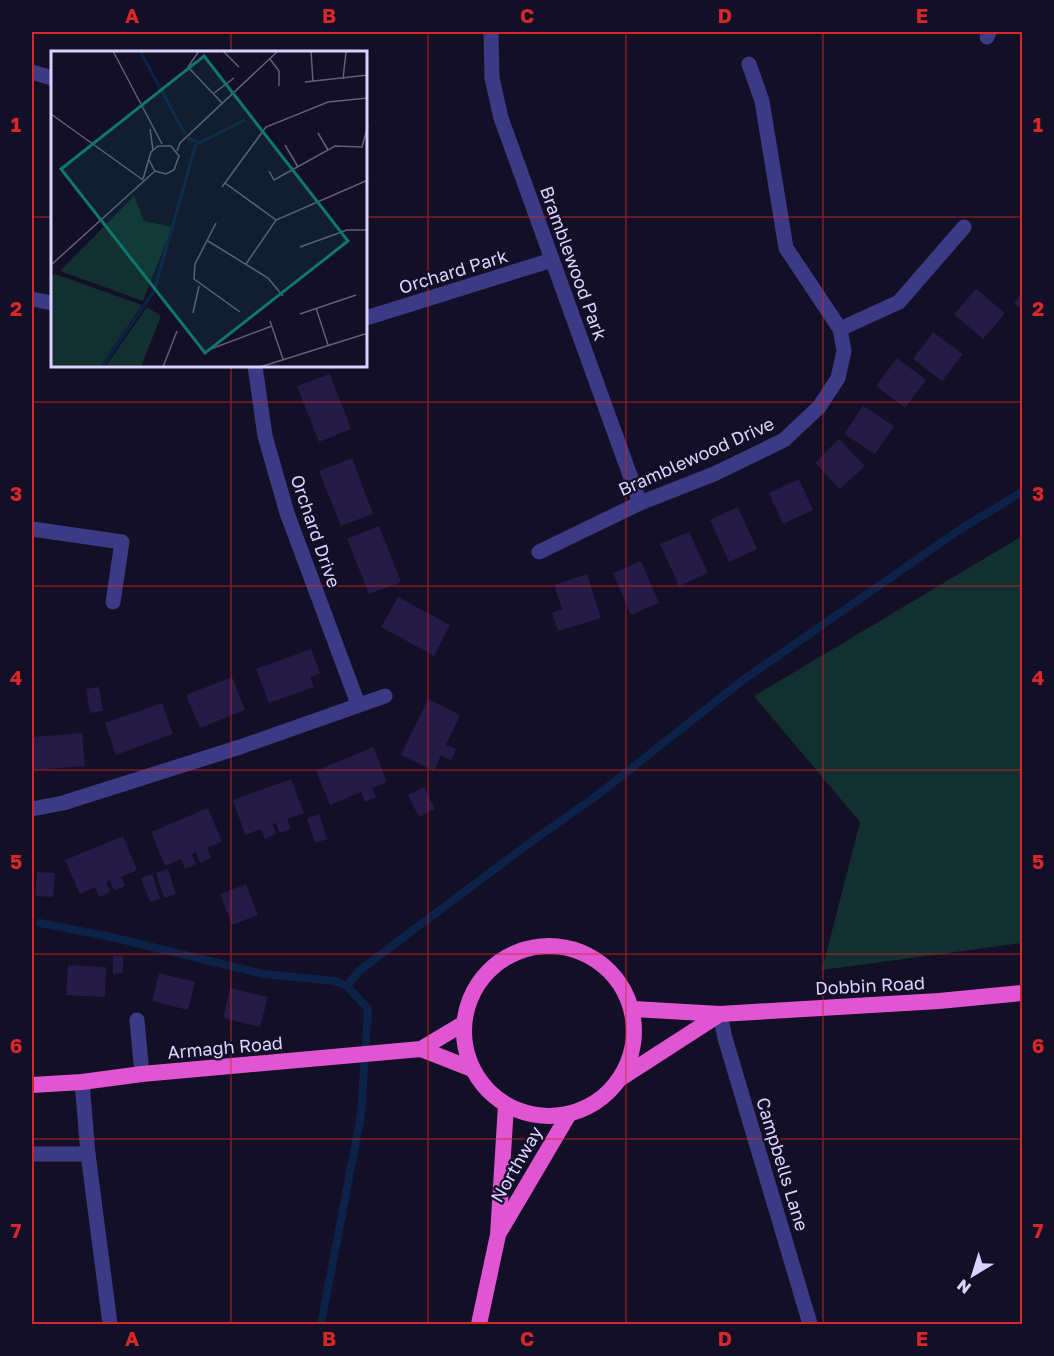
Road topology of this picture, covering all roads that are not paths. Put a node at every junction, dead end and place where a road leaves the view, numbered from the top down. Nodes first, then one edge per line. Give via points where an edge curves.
1 (490, 32) edge
2 (749, 64) dead end
3 (32, 72) edge
4 (51, 78) edge
5 (964, 227) dead end
6 (552, 260) junction
7 (32, 299) edge
8 (51, 303) edge
9 (368, 317) edge
10 (840, 329) junction
11 (255, 368) edge
12 (640, 503) junction
13 (32, 529) edge
14 (539, 552) dead end
15 (113, 602) dead end
16 (385, 696) dead end
17 (358, 704) junction
18 (32, 808) edge
19 (1023, 993) edge
20 (634, 1009) junction
21 (720, 1014) junction
22 (137, 1020) dead end
23 (461, 1025) junction
24 (421, 1049) junction
25 (472, 1069) junction
26 (142, 1074) junction
27 (621, 1078) junction
28 (82, 1082) junction
29 (32, 1085) edge
30 (506, 1105) junction
31 (569, 1114) junction
32 (32, 1154) edge
33 (88, 1154) junction
34 (498, 1235) junction
35 (110, 1324) edge
36 (479, 1324) edge
37 (810, 1324) edge

1 - 6 street, Bramblewood Park via 492,78 501,118
2 - 10 street, Bramblewood Drive via 762,101 786,248
3 - 4 street
5 - 10 street via 899,302
6 - 9 street, Orchard Park
6 - 12 street, Bramblewood Park
7 - 8 street
10 - 12 street, Bramblewood Drive via 844,351 838,378 819,407 784,440 714,474
11 - 17 street, Orchard Drive via 265,436 287,513
12 - 14 street, Bramblewood Drive
13 - 15 street via 122,542
16 - 17 street
17 - 18 street via 299,727 63,803
19 - 21 highway, Dobbin Road
20 - 21 highway, Dobbin Road
20 - 23 highway via 615,976 594,958 568,948 540,946 513,953 490,968 473,991
20 - 27 highway via 632,1054
21 - 27 highway, Dobbin Road
21 - 37 street, Campbells Lane
22 - 26 street
23 - 24 highway, Armagh Road
23 - 25 highway via 462,1046
24 - 25 highway, Armagh Road
24 - 26 highway, Armagh Road
25 - 30 highway via 486,1090
26 - 28 highway, Armagh Road
27 - 31 highway via 604,1098
28 - 29 highway, Armagh Road
28 - 33 street
30 - 31 highway via 530,1115
30 - 34 highway, Northway
31 - 34 highway, Northway
32 - 33 street
33 - 35 street
34 - 36 highway, Northway

